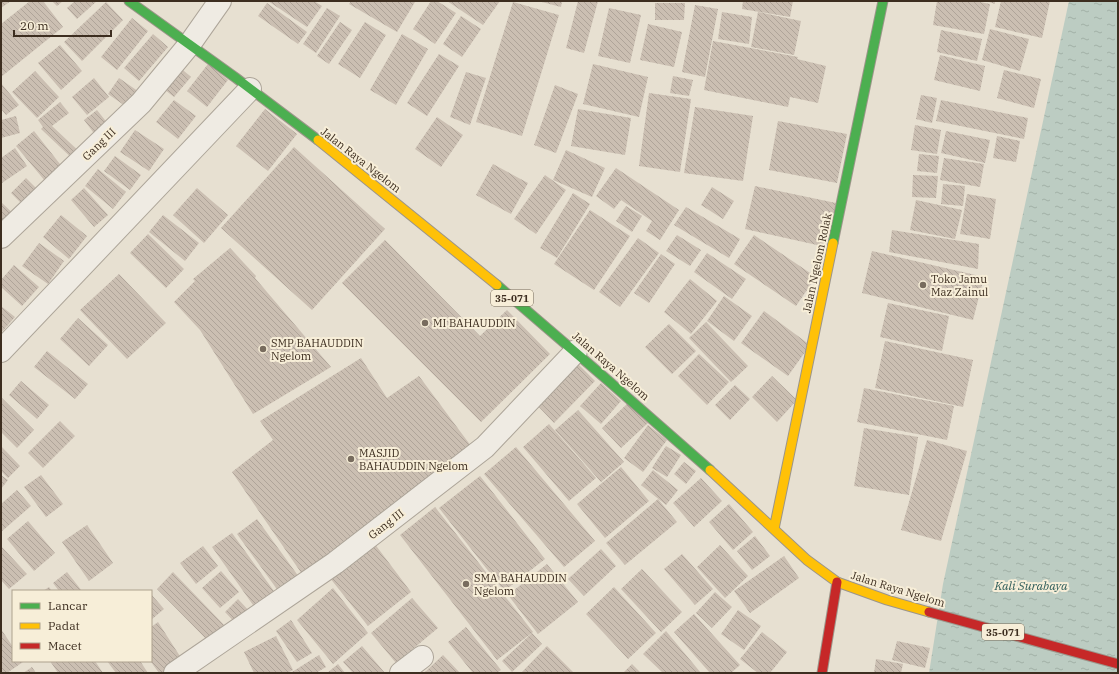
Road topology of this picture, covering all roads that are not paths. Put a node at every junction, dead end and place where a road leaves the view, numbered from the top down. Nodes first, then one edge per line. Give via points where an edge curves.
1 (129, 1) edge
2 (220, 1) edge
3 (883, 1) edge
4 (190, 45) junction
5 (250, 89) junction
6 (1, 237) edge
7 (1, 351) edge
8 (576, 351) junction
9 (774, 529) junction
10 (837, 582) junction
11 (422, 657) dead end
12 (1118, 664) edge
13 (175, 673) edge
14 (401, 673) edge
15 (822, 673) edge

1 - 4 main road, Jalan Raya Ngelom / 35-071
2 - 4 street, Gang III
3 - 9 main road, Jalan Ngelom Rolak
4 - 5 main road, Jalan Raya Ngelom / 35-071
4 - 6 street, Gang III via 141,103
5 - 7 street
5 - 8 main road, Jalan Raya Ngelom / 35-071 via 408,213
8 - 9 main road, Jalan Raya Ngelom / 35-071
8 - 13 street, Gang III via 485,447 335,563
9 - 10 main road, Jalan Raya Ngelom / 35-071 via 807,560
10 - 12 main road, Jalan Raya Ngelom / 35-071 via 887,600
10 - 15 main road
11 - 14 street

